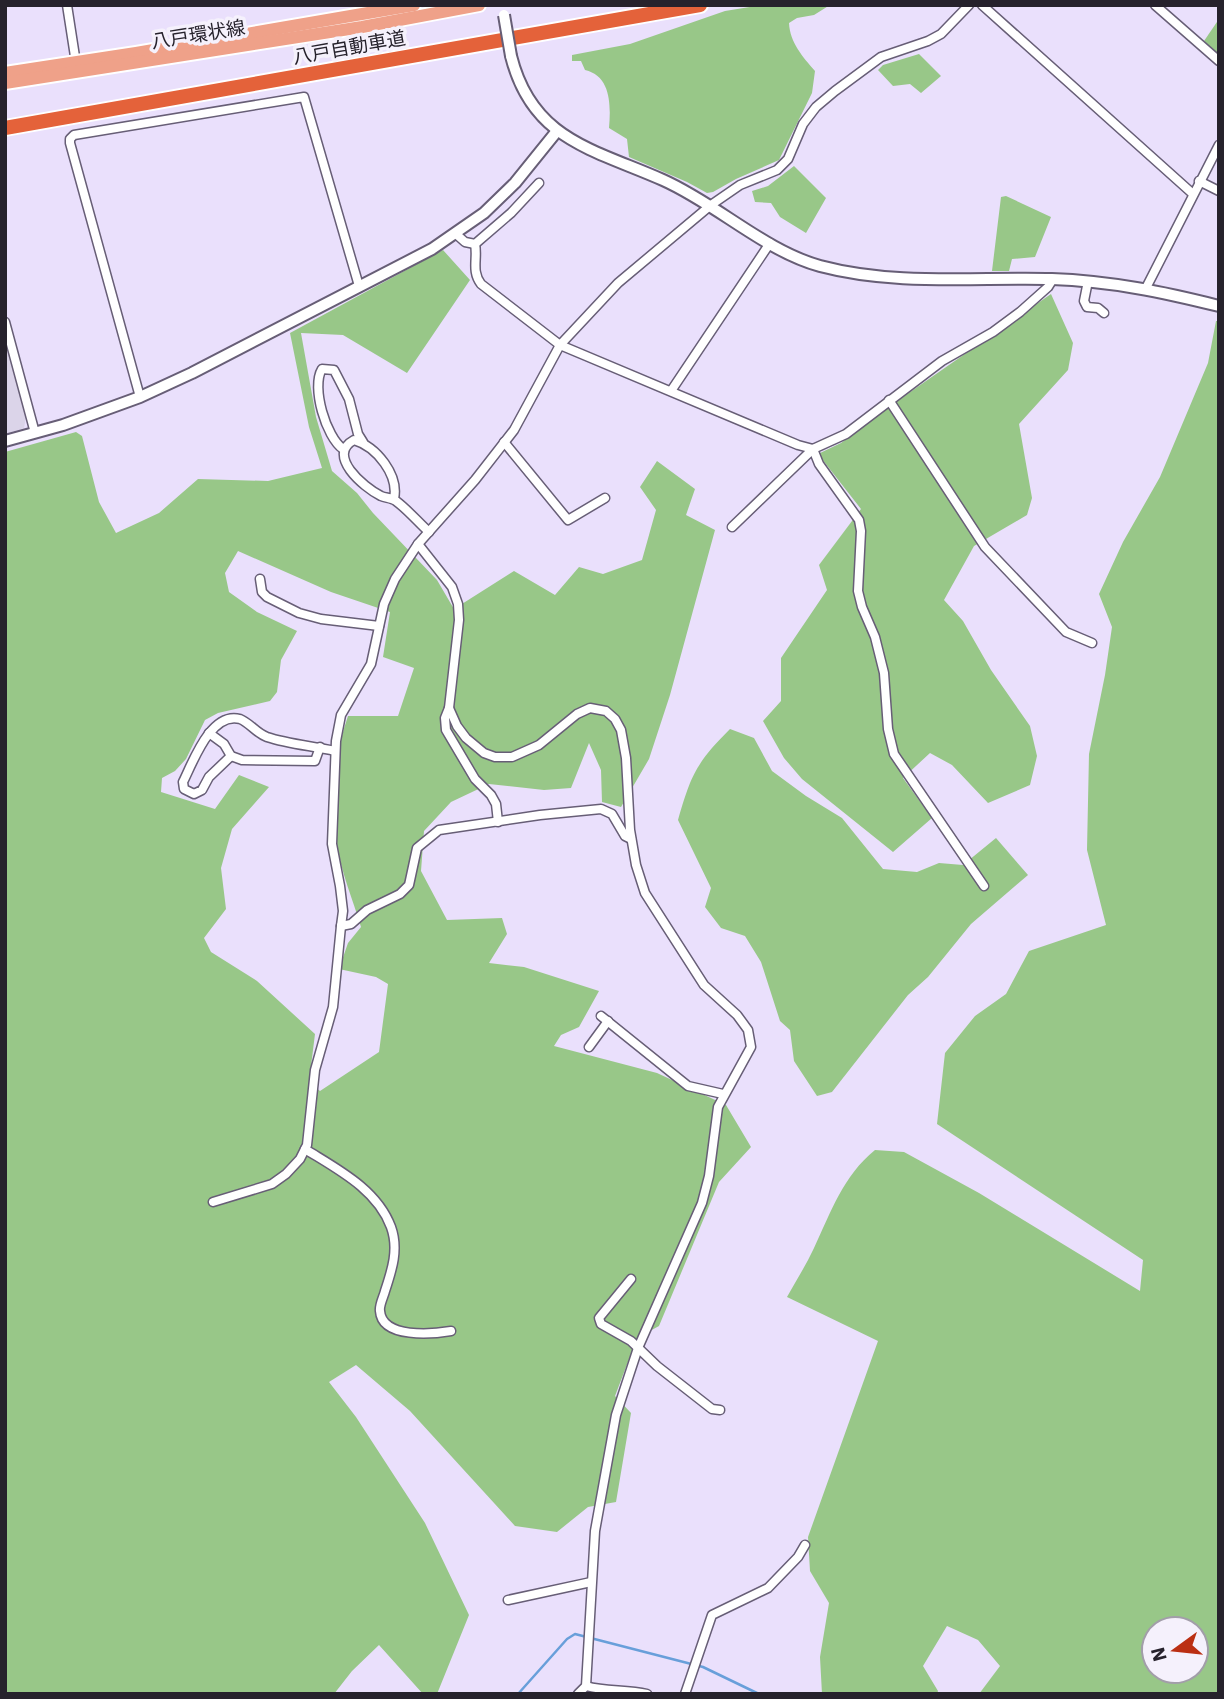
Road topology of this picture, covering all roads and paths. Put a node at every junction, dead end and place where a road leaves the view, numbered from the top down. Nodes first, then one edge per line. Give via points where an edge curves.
1 (66, 5) edge
2 (414, 5) edge
3 (479, 5) edge
4 (700, 5) edge
5 (969, 5) edge
6 (982, 5) edge
7 (1155, 5) edge
8 (503, 10) edge
9 (1219, 61) edge
10 (76, 62) junction
11 (5, 73) edge
12 (5, 83) edge
13 (5, 128) edge
14 (557, 131) junction
15 (1219, 145) edge
16 (1199, 181) junction
17 (539, 183) dead end
18 (1219, 191) edge
19 (1193, 194) junction
20 (711, 205) junction
21 (456, 234) junction
22 (770, 243) junction
23 (475, 244) junction
24 (1053, 279) junction
25 (1088, 281) junction
26 (359, 286) junction
27 (1146, 288) junction
28 (1219, 306) edge
29 (1104, 313) dead end
30 (5, 322) edge
31 (560, 345) junction
32 (671, 391) junction
33 (140, 397) junction
34 (889, 400) junction
35 (36, 433) junction
36 (5, 441) edge
37 (504, 442) junction
38 (364, 443) junction
39 (343, 449) junction
40 (813, 449) junction
41 (605, 498) dead end
42 (394, 499) junction
43 (732, 527) dead end
44 (429, 532) junction
45 (418, 544) junction
46 (260, 579) dead end
47 (379, 626) junction
48 (1092, 643) dead end
49 (449, 708) junction
50 (209, 733) junction
51 (320, 747) junction
52 (335, 751) junction
53 (231, 756) junction
54 (498, 822) junction
55 (631, 839) junction
56 (985, 886) dead end
57 (341, 926) junction
58 (589, 1047) dead end
59 (723, 1094) junction
60 (305, 1149) junction
61 (214, 1202) dead end
62 (631, 1279) dead end
63 (451, 1331) dead end
64 (638, 1348) junction
65 (720, 1410) dead end
66 (805, 1545) dead end
67 (591, 1582) junction
68 (508, 1600) dead end
69 (586, 1686) junction
70 (578, 1694) edge
71 (647, 1694) edge
72 (685, 1694) edge

1 - 10 street
2 - 10 main road, 八戸環状線
3 - 12 main road, 八戸環状線
4 - 13 highway, 八戸自動車道
5 - 20 street via 941,34 881,57 835,91 803,124 788,159 777,170 740,185
6 - 19 street
7 - 9 street
8 - 14 street, bridge via 522,90
10 - 11 main road, 八戸環状線
14 - 20 street
14 - 21 street via 515,183
15 - 16 street
16 - 18 street
16 - 19 street
17 - 23 street
19 - 27 street
20 - 22 street
20 - 31 street via 618,283
21 - 23 street
21 - 26 street
22 - 24 street via 790,256 849,273
22 - 32 street
23 - 31 street via 474,271 481,284
24 - 25 street
24 - 34 street via 993,332 942,361
25 - 27 street
25 - 29 street via 1084,301 1087,307
26 - 33 street
26 - 33 street via 304,97 74,135 70,143
27 - 28 street
30 - 35 street
31 - 32 street
31 - 37 street
32 - 40 street
33 - 35 street
34 - 40 street via 846,434
34 - 48 street via 985,547 1066,632
35 - 36 street
37 - 41 street via 568,520
37 - 44 street
38 - 39 street via 354,440
38 - 39 street via 334,370 322,369 317,376 325,421
38 - 42 street via 388,468 396,489
39 - 42 street via 342,457 352,472 380,495
40 - 43 street
40 - 56 street via 818,464 859,520 858,592 884,673 894,754
42 - 44 street
44 - 45 street
45 - 47 street via 394,579
45 - 49 street via 452,587 458,604
46 - 47 street via 267,597 299,613
47 - 52 street via 371,664 341,715
49 - 54 street via 446,730 475,779 491,795
49 - 55 street via 466,738 495,757 512,757 539,745 577,714 590,709 606,711 621,730
50 - 51 street via 223,721 237,718 269,738
50 - 53 street
50 - 53 street via 183,782 184,789 194,794 202,790
51 - 52 street
51 - 53 street via 315,761
52 - 57 street via 332,844
54 - 55 street via 601,809 612,814
54 - 57 street via 439,830 417,848 409,885 400,894
55 - 59 street via 645,893 704,985 748,1030 751,1046
57 - 60 street via 333,1007 315,1070
58 - 59 street via 605,1018 688,1086
59 - 64 street via 702,1203
60 - 61 street via 272,1184
60 - 63 street via 366,1189 391,1226 395,1258 379,1310 382,1319 391,1328 409,1333
62 - 64 street via 599,1318 606,1328
64 - 65 street via 712,1409
64 - 67 street via 616,1415 595,1531
66 - 72 street via 768,1588 712,1615
67 - 68 street
67 - 69 street
69 - 70 street
69 - 71 street

